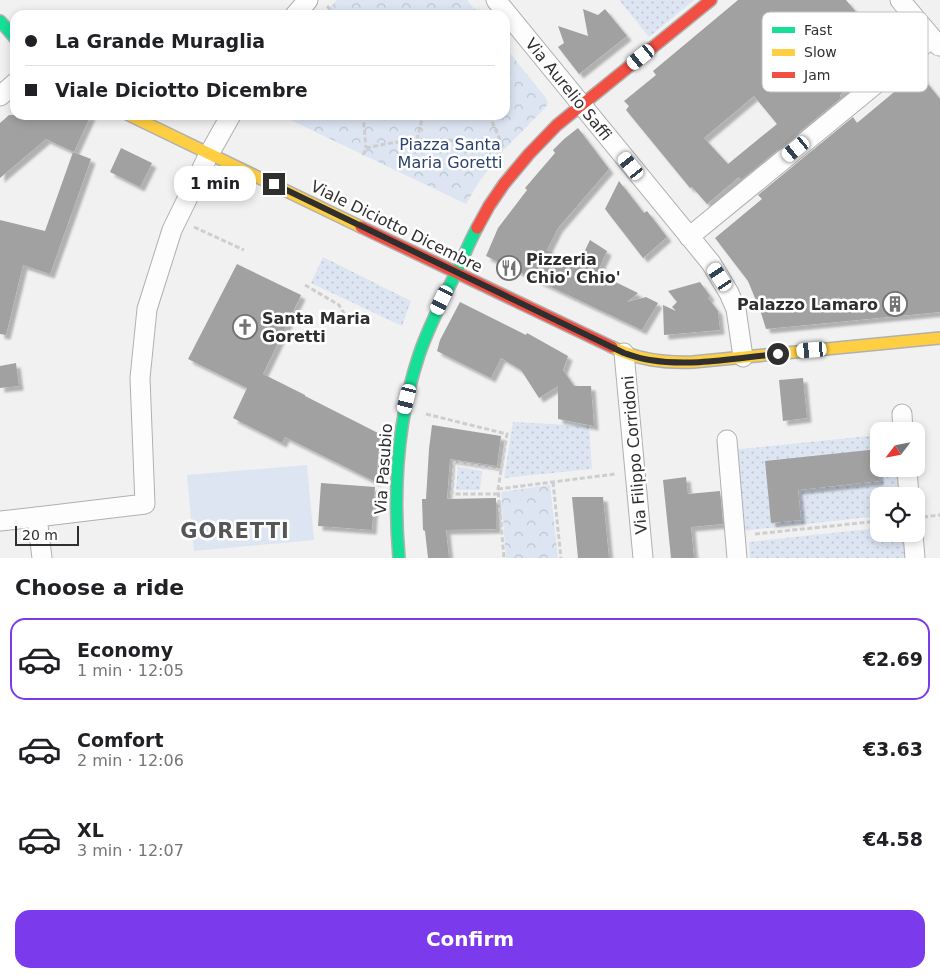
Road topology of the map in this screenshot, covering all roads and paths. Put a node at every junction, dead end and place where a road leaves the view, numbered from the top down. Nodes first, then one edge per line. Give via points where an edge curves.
1 (308, 0) edge
2 (711, 0) edge
3 (900, 0) edge
4 (488, 4) edge
5 (326, 5) dead end
6 (299, 10) edge
7 (330, 10) edge
8 (475, 10) edge
9 (910, 12) edge
10 (0, 21) edge
11 (510, 28) edge
12 (10, 32) edge
13 (10, 88) edge
14 (873, 92) edge
15 (0, 96) edge
16 (582, 105) junction
17 (139, 120) edge
18 (229, 120) edge
19 (363, 120) edge
20 (422, 120) edge
21 (491, 120) edge
22 (417, 140) junction
23 (366, 148) junction
24 (209, 154) junction
25 (363, 154) dead end
26 (191, 225) dead end
27 (689, 237) junction
28 (244, 250) dead end
29 (456, 272) junction
30 (305, 285) dead end
31 (349, 322) dead end
32 (940, 338) edge
33 (624, 353) junction
34 (743, 357) junction
35 (404, 409) junction
36 (727, 440) dead end
37 (501, 470) junction
38 (636, 472) junction
39 (553, 482) junction
40 (498, 489) junction
41 (498, 494) junction
42 (940, 515) edge
43 (925, 516) edge
44 (37, 517) junction
45 (0, 521) edge
46 (870, 522) edge
47 (735, 536) junction
48 (914, 542) edge
49 (42, 558) edge
50 (399, 558) edge
51 (504, 558) edge
52 (561, 558) edge
53 (643, 558) edge
54 (738, 558) edge
55 (915, 558) edge

1 - 6 street
2 - 16 main road, Via Pasubio
3 - 9 street
4 - 8 path
5 - 7 path
10 - 12 main road
11 - 16 street, Via Aurelio Saffi
13 - 15 street
14 - 27 street
16 - 27 street, Via Aurelio Saffi
16 - 29 main road, Via Pasubio via 557,125 511,174 489,206
17 - 24 main road, Viale Diciotto Dicembre
18 - 24 street
19 - 23 path
20 - 22 path
21 - 22 path via 506,154 468,141
22 - 23 path
23 - 25 path
24 - 29 main road, Viale Diciotto Dicembre
24 - 44 street via 172,230 147,309 140,378 145,504
26 - 28 path
27 - 34 street, Via Aurelio Saffi via 729,292 736,309
29 - 33 main road, Viale Diciotto Dicembre
29 - 35 main road, Via Pasubio via 429,328
30 - 31 path via 339,305
32 - 34 main road, Viale Diciotto Dicembre
33 - 34 main road, Viale Diciotto Dicembre via 671,363
33 - 38 street, Via Filippo Corridoni
35 - 37 path via 508,434
35 - 50 main road, Via Pasubio via 395,503
36 - 47 street
37 - 40 path
37 - 41 path via 454,462 452,494
38 - 39 path
38 - 53 street, Via Filippo Corridoni
39 - 40 path
39 - 52 path
40 - 41 path
41 - 51 path
42 - 43 path
44 - 45 street
44 - 49 street
46 - 47 path
47 - 54 street
48 - 55 street

